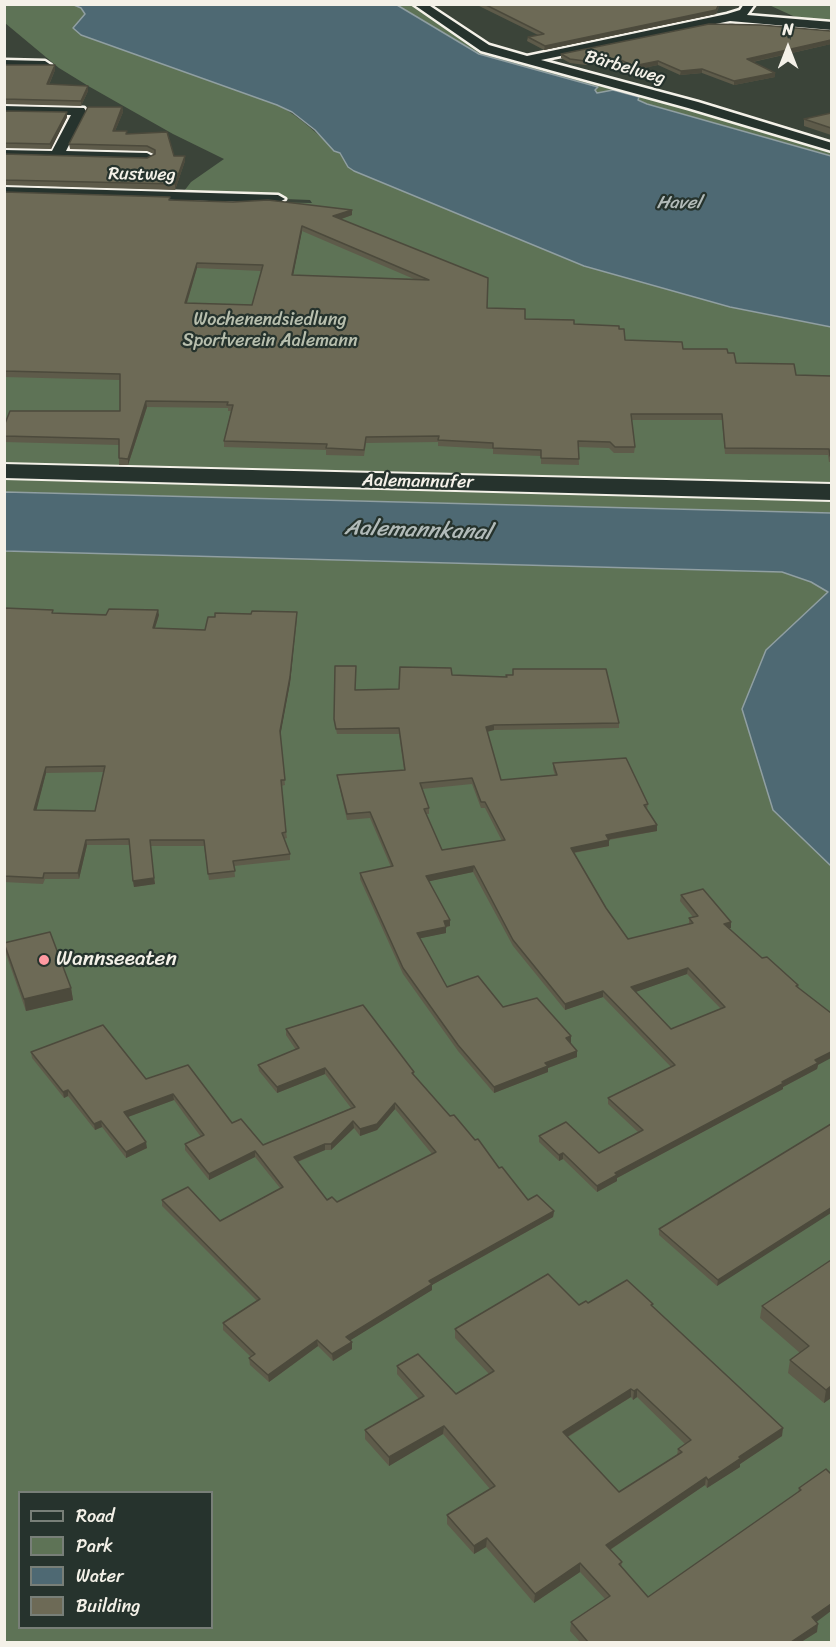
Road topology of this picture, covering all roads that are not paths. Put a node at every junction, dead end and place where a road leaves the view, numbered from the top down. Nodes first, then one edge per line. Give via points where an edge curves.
1 (418, 4) edge
2 (751, 4) edge
3 (730, 16) junction
4 (783, 20) junction
5 (831, 26) edge
6 (527, 59) junction
7 (4, 64) edge
8 (45, 65) edge
9 (4, 110) edge
10 (831, 147) edge
11 (4, 154) edge
12 (57, 155) junction
13 (147, 157) edge
14 (4, 192) edge
15 (278, 199) edge
16 (4, 471) edge
17 (831, 492) edge

1 - 6 street, Bärbelweg via 485,48
2 - 3 street via 744,12
2 - 4 street
3 - 4 street
3 - 6 street
4 - 5 street
6 - 10 street, Bärbelweg
7 - 8 street
9 - 12 street via 79,111
11 - 12 street
12 - 13 street
14 - 15 street, Rustweg
16 - 17 street, Aalemannufer

